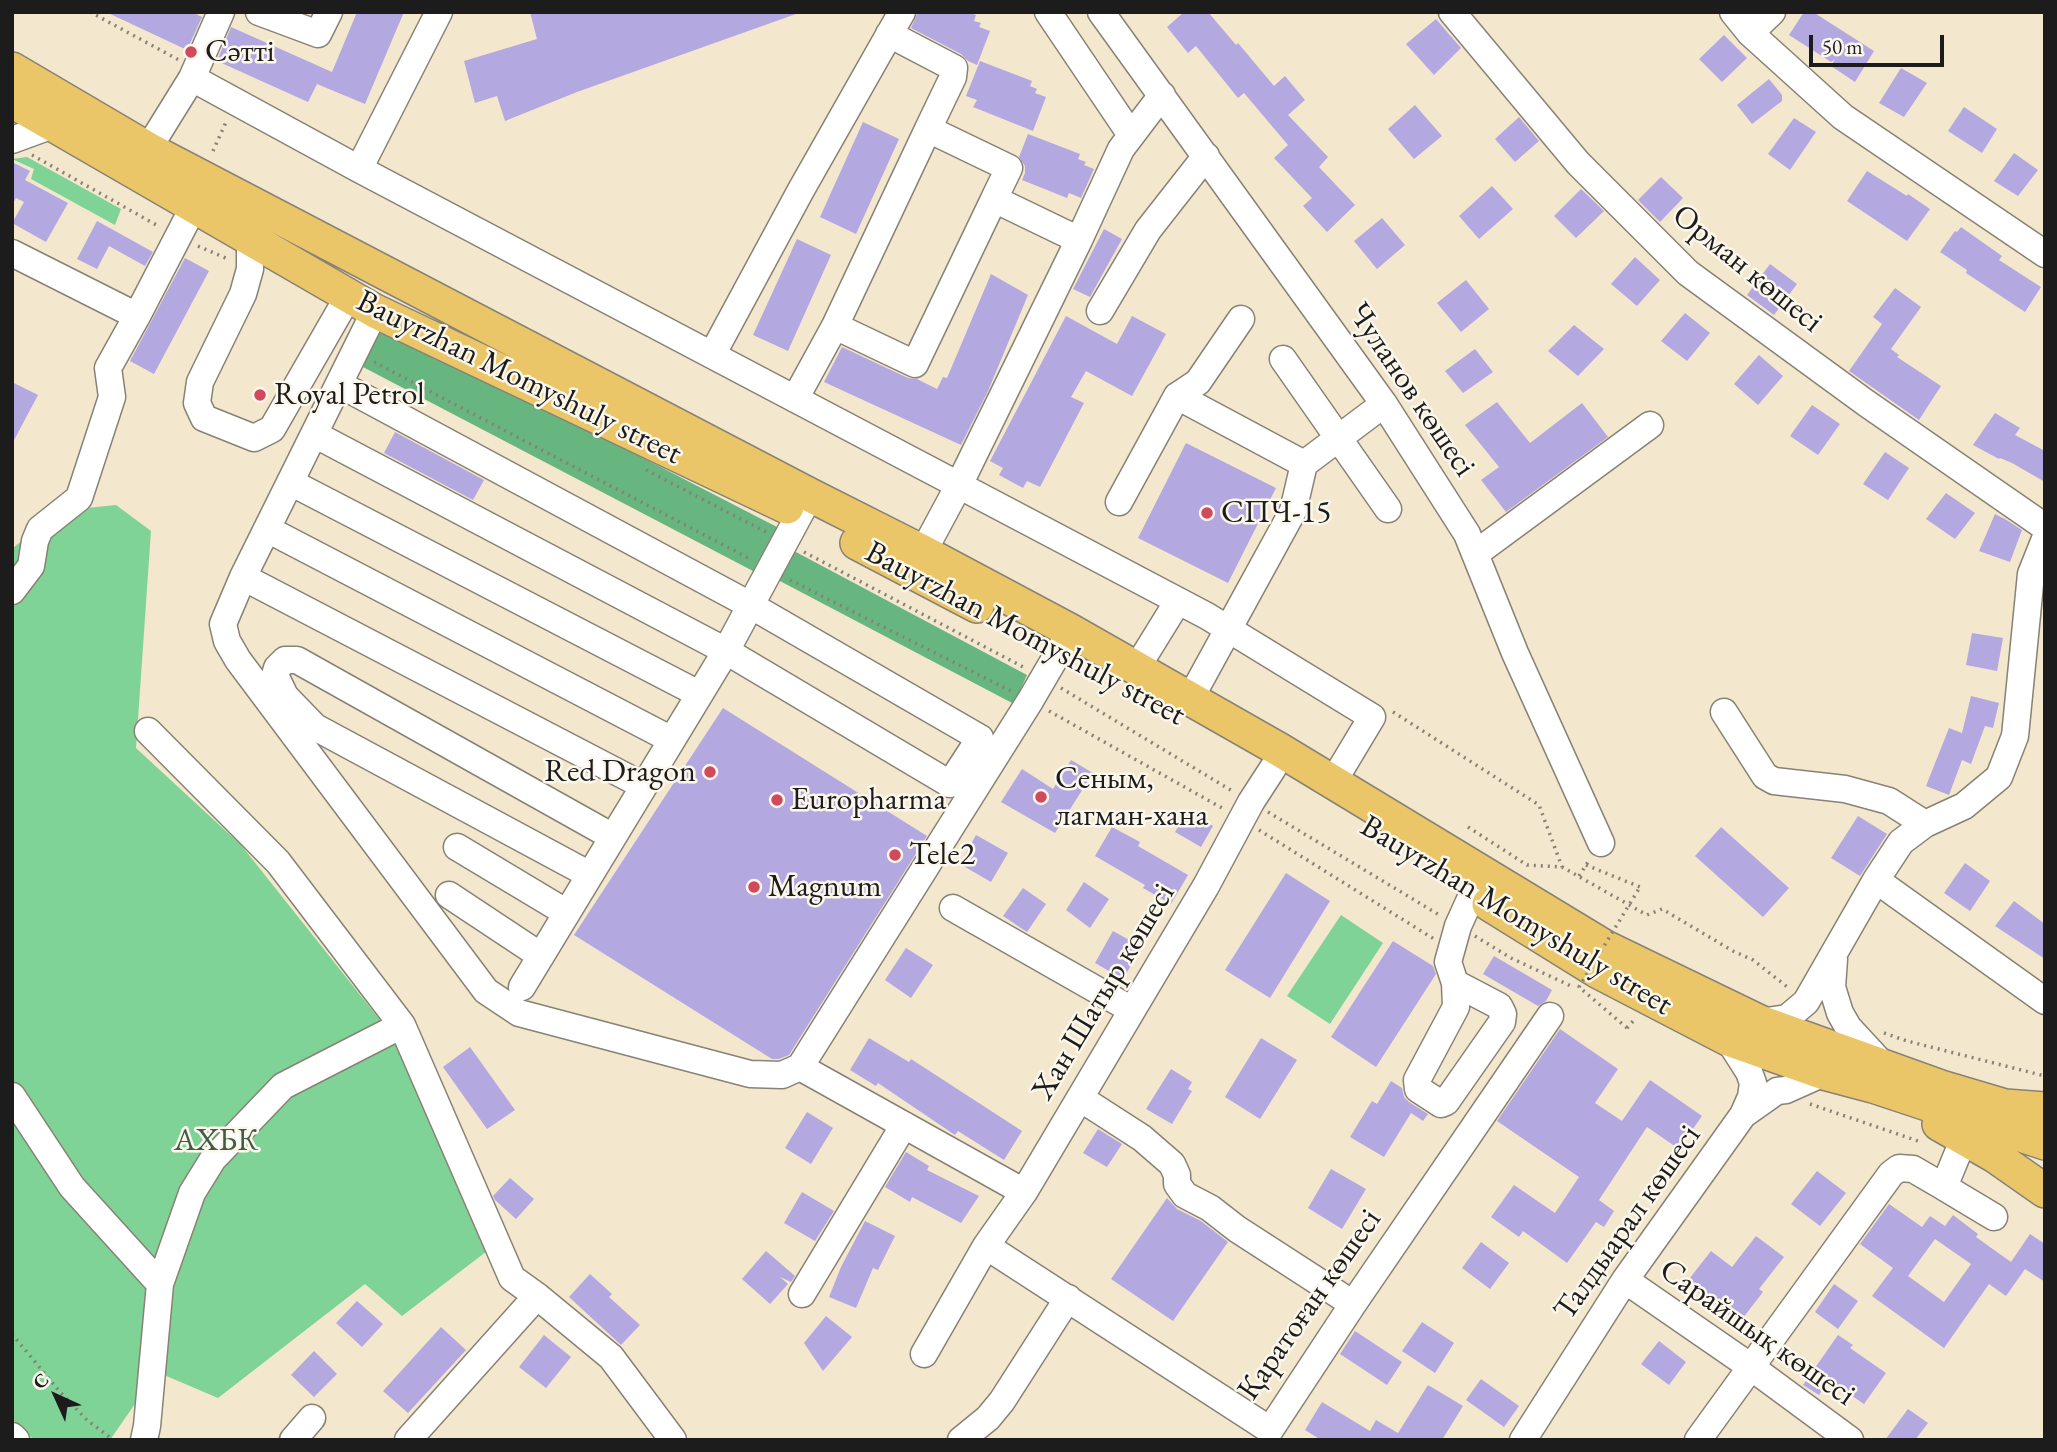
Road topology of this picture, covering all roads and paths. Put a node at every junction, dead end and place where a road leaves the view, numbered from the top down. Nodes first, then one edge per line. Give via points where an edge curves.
1 (221, 12) edge
2 (259, 12) edge
3 (329, 12) edge
4 (439, 12) edge
5 (1048, 12) edge
6 (1101, 12) edge
7 (1452, 12) edge
8 (1733, 12) edge
9 (1772, 12) edge
10 (896, 23) edge
11 (1750, 33) junction
12 (12, 57) edge
13 (12, 69) edge
14 (192, 78) junction
15 (1161, 95) junction
16 (12, 101) edge
17 (53, 110) junction
18 (929, 129) junction
19 (1132, 135) junction
20 (12, 140) edge
21 (148, 149) junction
22 (1206, 156) junction
23 (359, 169) junction
24 (994, 200) junction
25 (194, 206) junction
26 (250, 238) junction
27 (1079, 240) junction
28 (12, 253) edge
29 (2045, 254) edge
30 (362, 303) junction
31 (1100, 310) dead end
32 (137, 316) junction
33 (1241, 318) dead end
34 (835, 326) junction
35 (355, 352) junction
36 (712, 355) junction
37 (1283, 359) dead end
38 (339, 384) junction
39 (1177, 396) junction
40 (795, 399) junction
41 (1384, 404) junction
42 (1650, 425) dead end
43 (314, 434) junction
44 (1338, 438) junction
45 (1304, 464) junction
46 (290, 482) junction
47 (959, 485) junction
48 (1119, 502) dead end
49 (805, 504) junction
50 (1388, 509) dead end
51 (2045, 527) edge
52 (267, 529) junction
53 (2045, 539) edge
54 (923, 552) junction
55 (1475, 554) junction
56 (769, 569) junction
57 (243, 577) junction
58 (12, 591) edge
59 (1178, 601) junction
60 (750, 605) junction
61 (2036, 627) edge
62 (1228, 629) junction
63 (1066, 641) junction
64 (726, 651) junction
65 (1136, 669) junction
66 (699, 694) junction
67 (1190, 699) junction
68 (1030, 701) junction
69 (1724, 712) dead end
70 (149, 731) dead end
71 (672, 740) junction
72 (989, 744) junction
73 (1273, 768) junction
74 (1333, 782) junction
75 (644, 786) junction
76 (959, 790) junction
77 (1242, 819) junction
78 (1924, 824) junction
79 (1468, 827) dead end
80 (613, 837) junction
81 (1601, 843) dead end
82 (457, 847) dead end
83 (1586, 865) dead end
84 (590, 875) junction
85 (1876, 880) junction
86 (1473, 893) junction
87 (449, 895) dead end
88 (953, 908) dead end
89 (567, 913) junction
90 (1441, 944) dead end
91 (1836, 951) junction
92 (541, 956) junction
93 (1455, 983) dead end
94 (522, 987) dead end
95 (1792, 990) dead end
96 (2045, 1001) edge
97 (1132, 1010) junction
98 (1550, 1016) dead end
99 (1636, 1018) dead end
100 (1845, 1020) junction
101 (1760, 1023) junction
102 (402, 1025) junction
103 (1728, 1039) junction
104 (800, 1067) junction
105 (1824, 1073) junction
106 (1878, 1076) junction
107 (2045, 1076) edge
108 (12, 1096) edge
109 (1080, 1098) junction
110 (2005, 1106) junction
111 (2045, 1109) edge
112 (1743, 1115) junction
113 (2045, 1118) edge
114 (904, 1125) junction
115 (1964, 1138) junction
116 (2045, 1143) edge
117 (1944, 1187) junction
118 (2045, 1191) edge
119 (1024, 1192) junction
120 (1994, 1217) dead end
121 (986, 1246) junction
122 (1625, 1280) junction
123 (160, 1284) junction
124 (802, 1294) dead end
125 (537, 1296) junction
126 (1068, 1298) junction
127 (1353, 1304) junction
128 (12, 1334) edge
129 (924, 1354) dead end
130 (1751, 1367) junction
131 (312, 1418) dead end
132 (1270, 1435) edge
133 (113, 1440) edge
134 (144, 1440) edge
135 (293, 1440) edge
136 (408, 1440) edge
137 (673, 1440) edge
138 (961, 1440) edge
139 (1522, 1440) edge
140 (1698, 1440) edge
141 (1850, 1440) edge

1 - 14 street
2 - 3 street via 318,34
4 - 23 street
5 - 19 street
6 - 15 street, Чуланов көшесі
7 - 51 street, Орман көшесі via 1578,163 1688,273
8 - 11 street
9 - 11 street
10 - 18 street via 954,68
10 - 36 street
11 - 29 street via 1843,117
12 - 17 main road
13 - 17 main road, Bauyrzhan Momyshuly street
14 - 21 street
14 - 23 street
15 - 19 street
15 - 22 street, Чуланов көшесі
16 - 17 main road, Bauyrzhan Momyshuly street
17 - 20 street
17 - 21 main road, Bauyrzhan Momyshuly street
17 - 25 main road, Bauyrzhan Momyshuly street
18 - 24 street via 1009,168
18 - 34 street
19 - 27 street via 1121,149
21 - 49 main road, Bauyrzhan Momyshuly street
22 - 31 street via 1148,230
22 - 41 street, Чуланов көшесі
23 - 36 street
24 - 27 street
24 - 34 street via 915,364
25 - 26 main road, Bauyrzhan Momyshuly street
25 - 32 street
26 - 30 main road, Bauyrzhan Momyshuly street
26 - 30 street via 250,269 243,294 200,382 197,402 204,418 254,438 272,429
27 - 47 street
28 - 32 street
30 - 35 street
30 - 49 main road, Bauyrzhan Momyshuly street
32 - 58 street via 108,368 112,397 79,498 40,529 31,566
33 - 39 street via 1198,382
34 - 40 street
35 - 38 street
35 - 56 path
36 - 40 street
37 - 44 street
38 - 43 street
38 - 60 street
39 - 45 street
39 - 48 street
40 - 47 street
41 - 44 street
41 - 55 street, Чуланов көшесі via 1467,534
42 - 55 street
43 - 46 street
43 - 64 street
44 - 45 street
44 - 50 street
45 - 62 street via 1293,511
46 - 52 street
46 - 66 street
47 - 54 street
47 - 59 street
49 - 54 main road, Bauyrzhan Momyshuly street
49 - 56 street
49 - 63 main road, Bauyrzhan Momyshuly street
52 - 57 street
52 - 71 street
53 - 61 street via 2031,574
54 - 63 main road, Bauyrzhan Momyshuly street
55 - 81 street, Чуланов көшесі
56 - 60 street
56 - 68 path
57 - 75 street
57 - 104 street via 223,624 238,660 486,991 519,1013 750,1074 782,1075
59 - 62 street
59 - 65 street
60 - 64 street
60 - 72 street
61 - 78 street via 2015,736 2000,777 1964,806
62 - 67 street
62 - 74 street via 1372,718
63 - 65 main road, Bauyrzhan Momyshuly street
63 - 68 street
63 - 73 main road, Bauyrzhan Momyshuly street
64 - 66 street
64 - 76 street
65 - 67 main road, Bauyrzhan Momyshuly street
66 - 71 street
67 - 74 main road, Bauyrzhan Momyshuly street
68 - 72 street
68 - 77 path
69 - 78 street via 1765,776 1889,801
70 - 102 street via 278,862
71 - 75 street
72 - 76 street
73 - 77 street, Хан Шатыр көшесі
73 - 86 main road, Bauyrzhan Momyshuly street
74 - 101 main road, Bauyrzhan Momyshuly street via 1605,947
75 - 80 street
76 - 104 street
77 - 90 path
77 - 97 street, Хан Шатыр көшесі
78 - 85 street via 1901,842
79 - 95 path via 1527,866 1562,867 1647,915 1662,909 1753,960
80 - 84 street
80 - 84 street via 297,660 285,660 277,668 275,675 285,696 315,727
82 - 89 street
83 - 99 path, bridge via 1640,887 1579,987 1627,1028
84 - 89 street
85 - 91 street
85 - 96 street
86 - 93 street via 1448,962
86 - 103 main road, Bauyrzhan Momyshuly street via 1597,971
87 - 92 street
88 - 97 street
89 - 92 street
91 - 100 street via 1832,987
91 - 101 street via 1806,1002 1787,1018
92 - 94 street
97 - 109 street, Хан Шатыр көшесі
98 - 127 street, Қаратоған көшесі
100 - 106 street
100 - 107 path via 1907,1041
101 - 106 main road, Bauyrzhan Momyshuly street
102 - 123 street via 283,1086 237,1133 213,1159 192,1193
102 - 125 street via 512,1278
103 - 105 main road, Bauyrzhan Momyshuly street
103 - 112 street, Талдыарал көшесі via 1753,1083
104 - 114 street
105 - 106 main road, Bauyrzhan Momyshuly street
105 - 112 street via 1769,1096
106 - 110 main road via 1941,1087
106 - 115 main road
106 - 116 main road, Bauyrzhan Momyshuly street
108 - 123 street via 72,1187
109 - 119 street, Хан Шатыр көшесі
109 - 127 street via 1142,1138 1172,1164 1185,1195
110 - 111 main road
110 - 113 main road
112 - 122 street, Талдыарал көшесі
114 - 119 street
114 - 124 street
115 - 117 street
115 - 118 main road
117 - 120 street
117 - 130 street via 1913,1170 1899,1168 1891,1174
119 - 121 street, Хан Шатыр көшесі
121 - 126 street, Қаратоған көшесі
121 - 129 street, Хан Шатыр көшесі
122 - 130 street, Сарайшық көшесі
122 - 139 street, Талдыарал көшесі
123 - 134 street
125 - 136 street
125 - 137 street via 611,1357
126 - 132 street, Қаратоған көшесі
126 - 138 street via 1002,1401
127 - 132 street, Қаратоған көшесі
128 - 133 path via 60,1392
130 - 140 street
130 - 141 street, Сарайшық көшесі
131 - 135 street

